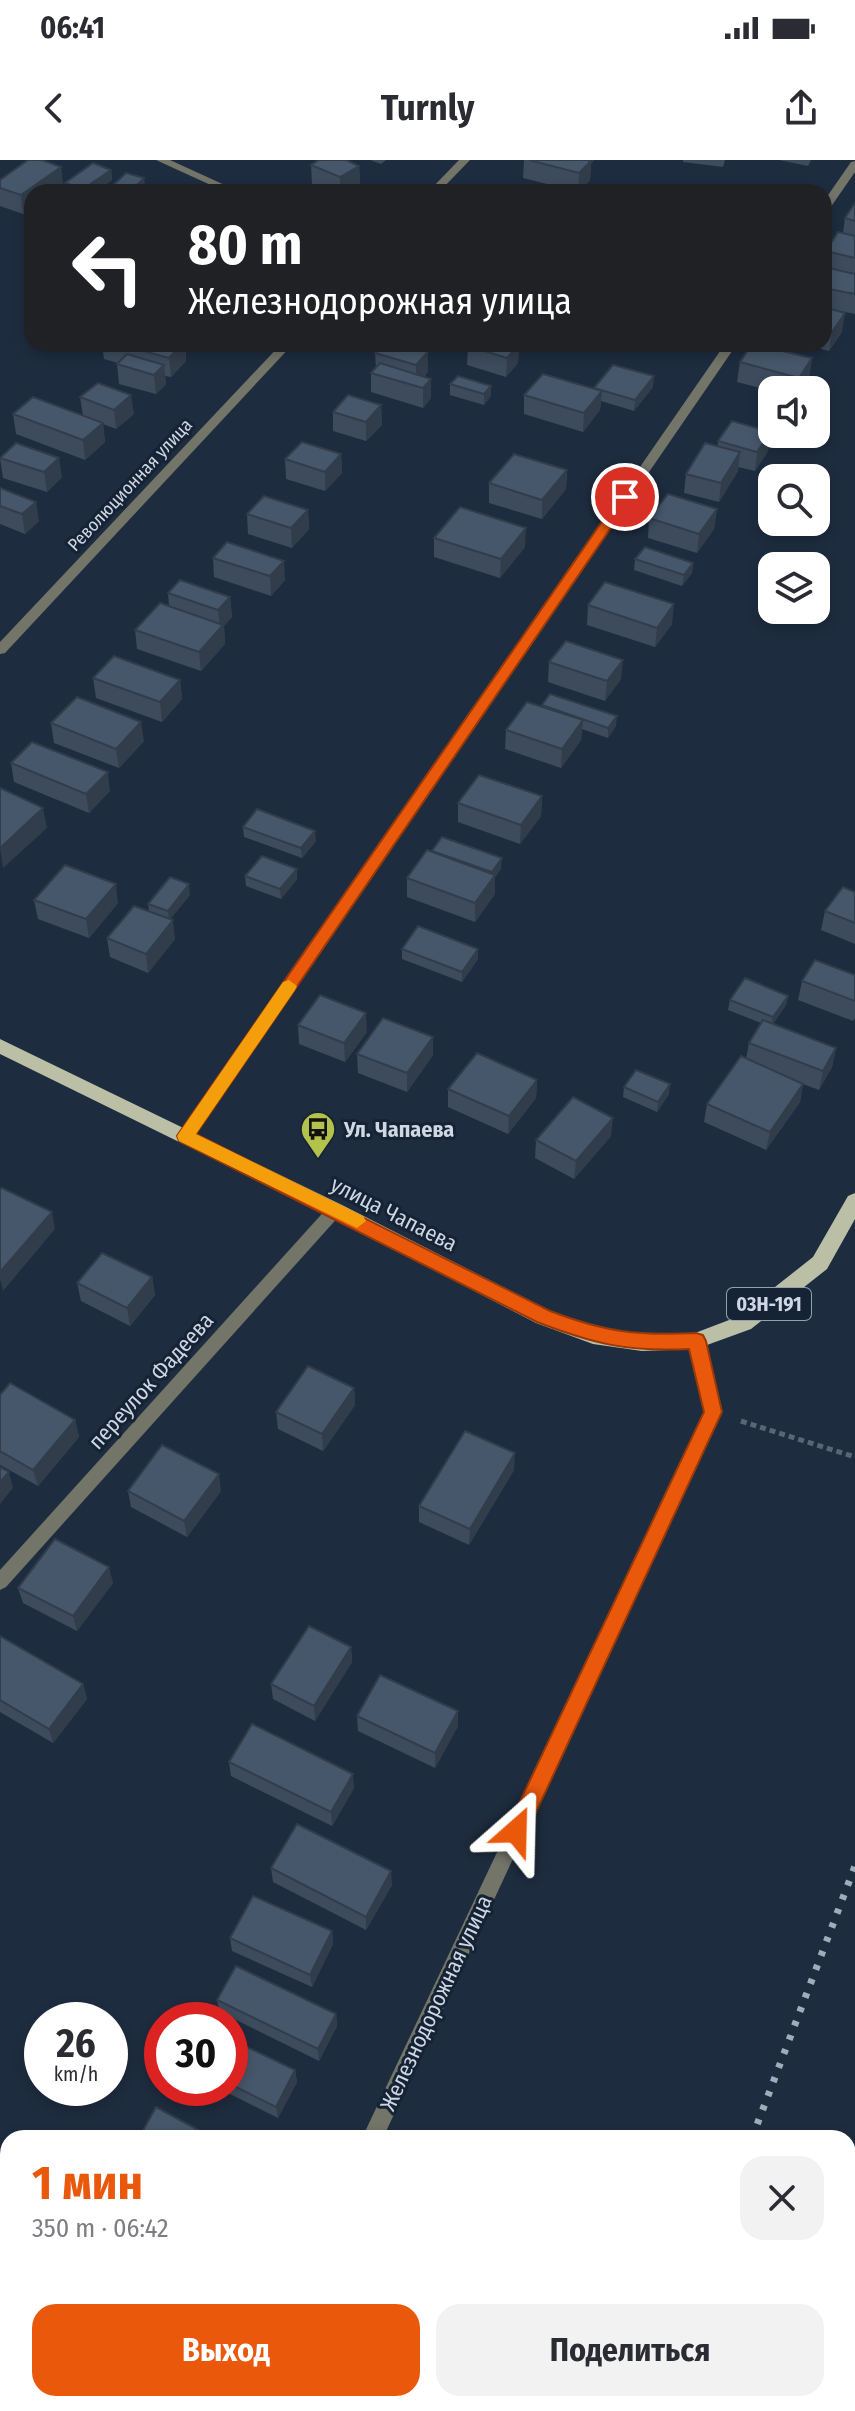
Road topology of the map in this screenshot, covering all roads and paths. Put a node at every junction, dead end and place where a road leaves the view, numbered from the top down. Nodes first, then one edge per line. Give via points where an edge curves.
1 (161, 160) edge
2 (200, 160) edge
3 (465, 160) edge
4 (855, 164) edge
5 (187, 171) junction
6 (217, 184) edge
7 (441, 184) edge
8 (832, 197) edge
9 (279, 352) edge
10 (725, 352) edge
11 (0, 650) edge
12 (0, 1046) edge
13 (185, 1136) junction
14 (855, 1201) edge
15 (335, 1210) junction
16 (696, 1341) junction
17 (713, 1412) junction
18 (855, 1457) edge
19 (0, 1582) edge
20 (376, 2130) edge

1 - 5 street
2 - 5 street
3 - 7 street
4 - 8 street
5 - 6 street
9 - 11 street, Революционная улица
10 - 13 street
12 - 13 main road, улица Чапаева / 03Н-191
13 - 15 main road, улица Чапаева / 03Н-191
14 - 16 main road, 03Н-191 via 820,1263 744,1323
15 - 16 main road, улица Чапаева / 03Н-191 via 543,1317 593,1336 642,1343
15 - 19 street, переулок Фадеева
16 - 17 street
17 - 18 path
17 - 20 street, Железнодорожная улица

